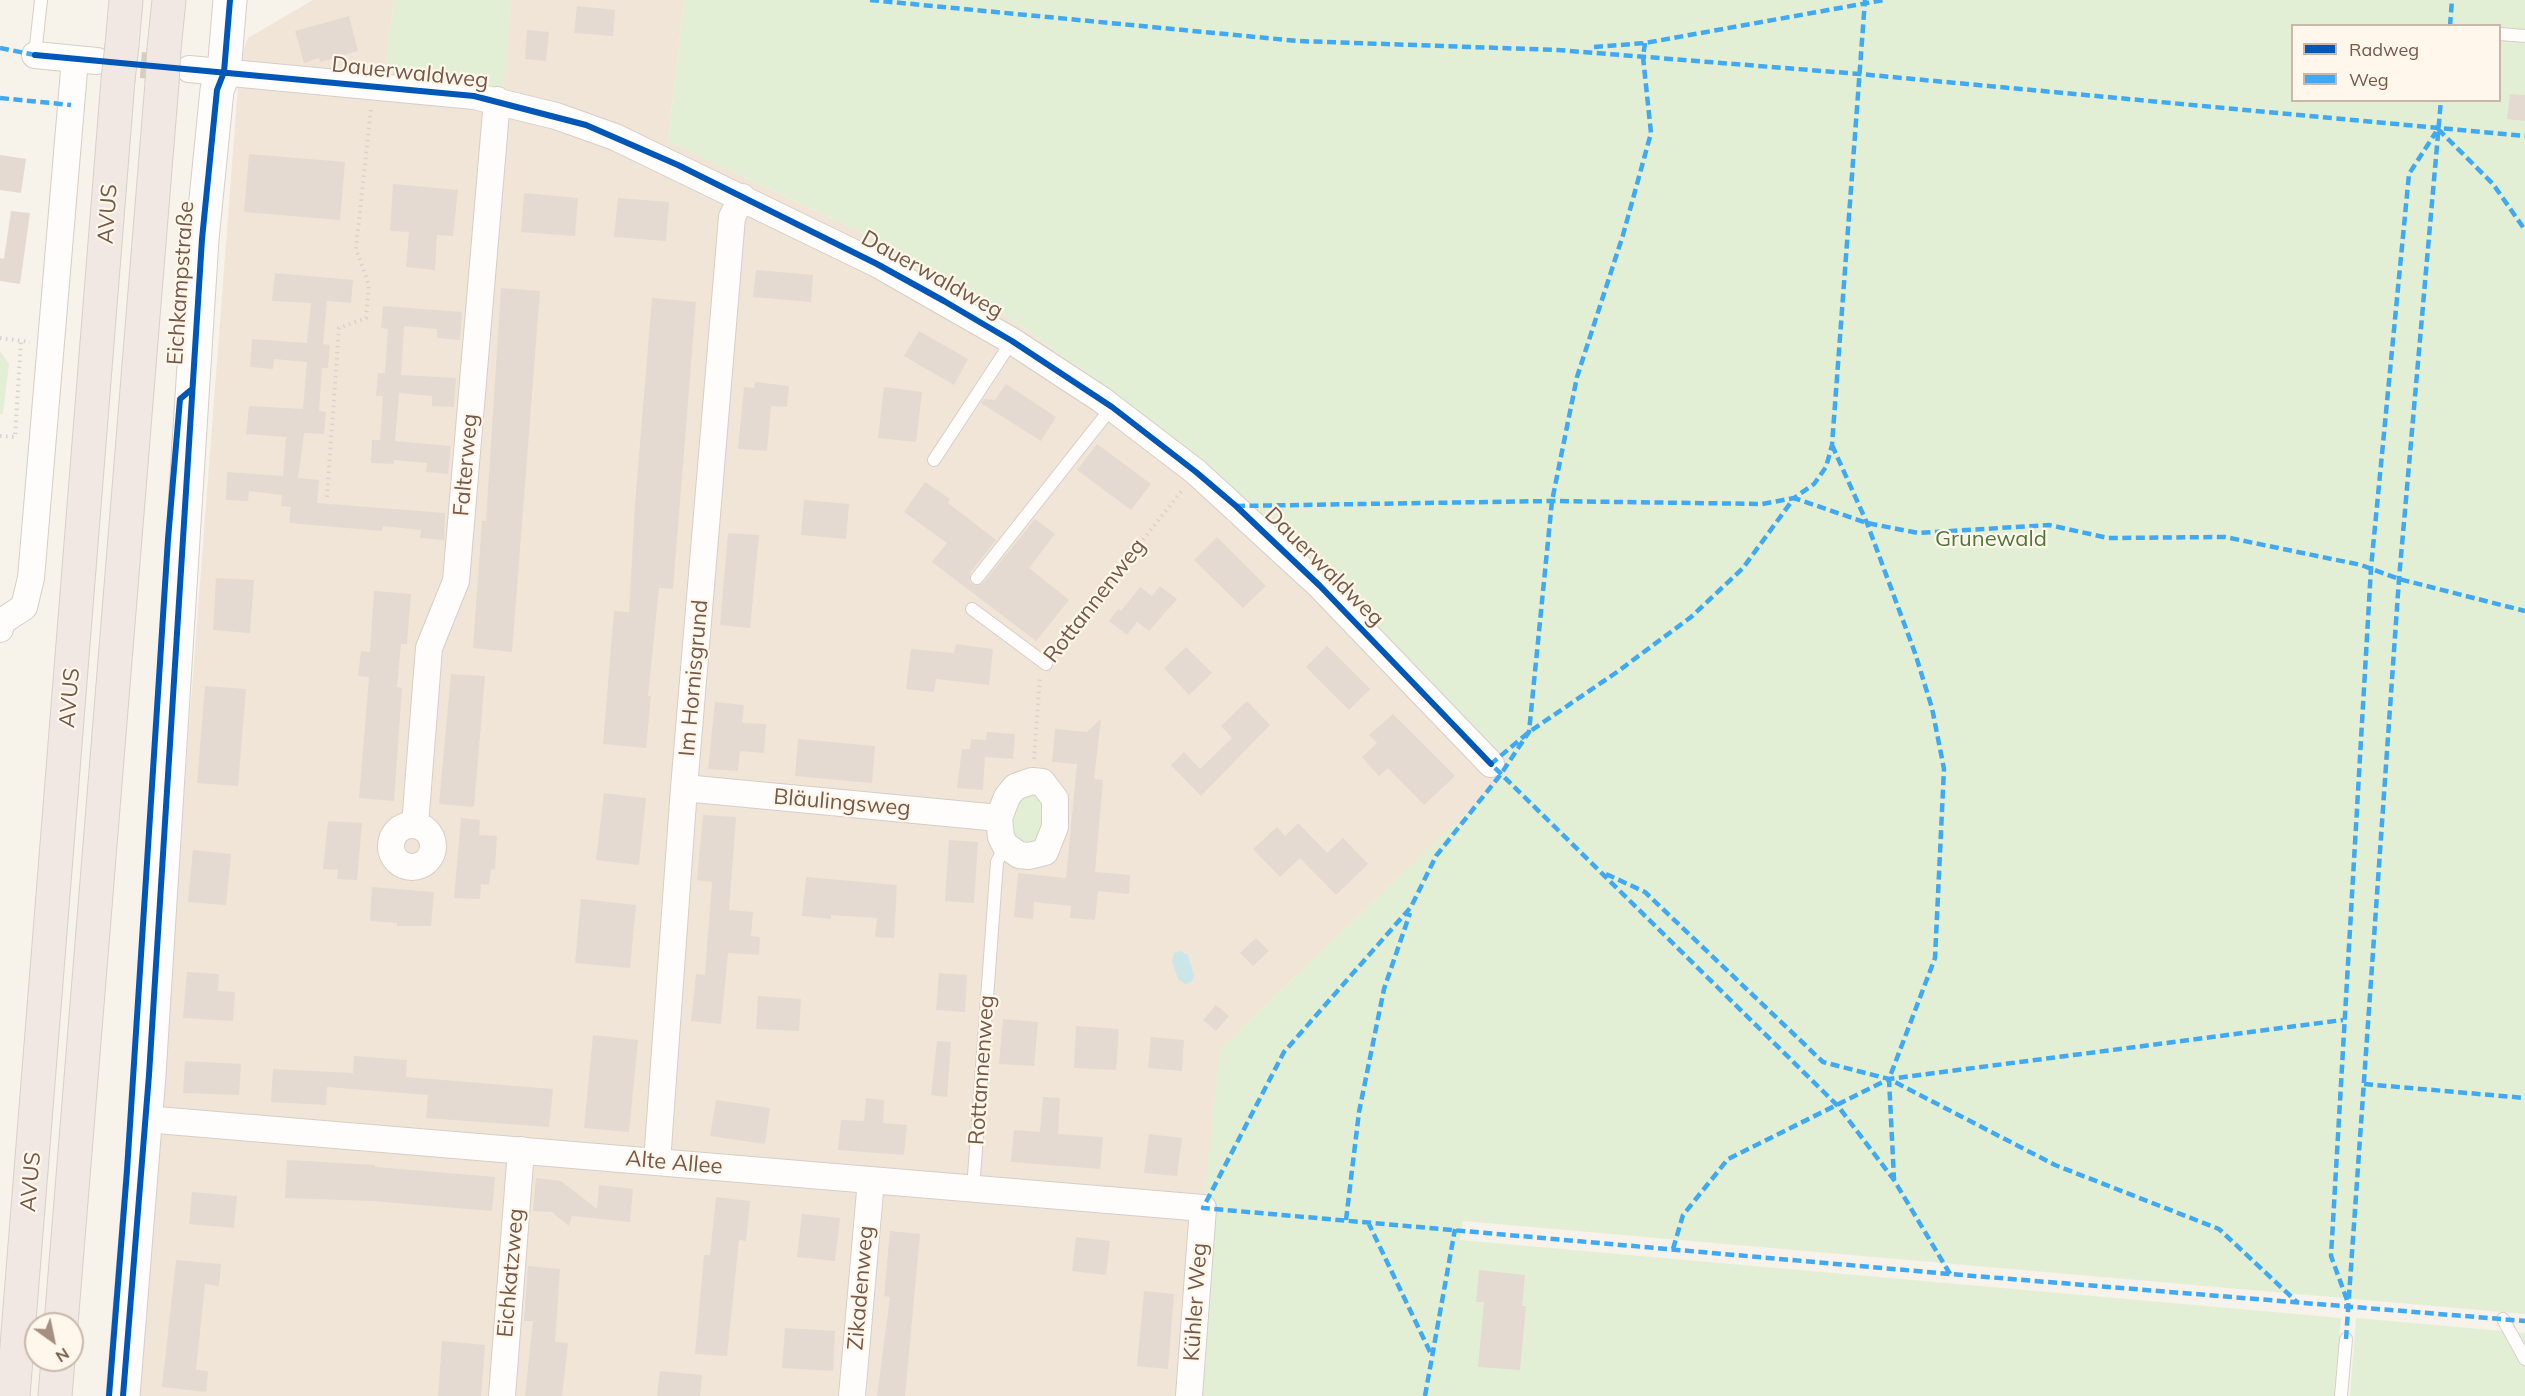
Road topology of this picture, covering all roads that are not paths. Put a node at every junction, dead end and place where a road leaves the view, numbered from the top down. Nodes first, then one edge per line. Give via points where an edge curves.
1 (40, 0) edge
2 (126, 0) edge
3 (169, 0) edge
4 (233, 2) edge
5 (2501, 34) edge
6 (2525, 36) edge
7 (35, 55) joint
8 (103, 61) junction
9 (172, 67) junction
10 (224, 72) junction
11 (497, 100) junction
12 (742, 197) junction
13 (1012, 341) junction
14 (1112, 407) junction
15 (934, 460) dead end
16 (977, 578) dead end
17 (972, 609) dead end
18 (0, 622) edge
19 (0, 629) edge
20 (1046, 664) road end
21 (1491, 764) dead end
22 (684, 788) junction
23 (999, 818) junction
24 (415, 825) dead end
25 (1005, 844) junction
26 (145, 1119) junction
27 (521, 1150) junction
28 (657, 1162) junction
29 (870, 1180) junction
30 (973, 1188) junction
31 (1203, 1208) joint
32 (62, 1312) edge
33 (2503, 1319) dead end
34 (2346, 1339) dead end
35 (2525, 1359) edge
36 (57, 1372) edge
37 (13, 1396) edge
38 (55, 1396) edge
39 (123, 1396) edge
40 (502, 1396) edge
41 (852, 1396) edge
42 (1190, 1396) edge
43 (2341, 1396) edge

1 - 7 lane
2 - 8 highway, AVUS
3 - 9 highway, AVUS
4 - 10 street, Eichkampstraße
5 - 6 lane
7 - 8 street
8 - 18 street via 51,345 31,578 24,607
8 - 37 highway, AVUS
9 - 10 street
9 - 32 highway, AVUS
10 - 11 street, Dauerwaldweg
10 - 26 street, Eichkampstraße via 217,90 202,239
11 - 12 street, Dauerwaldweg via 605,133
11 - 24 street, Falterweg via 456,581 429,648
12 - 13 street, Dauerwaldweg via 877,264
12 - 22 street, Im Hornisgrund via 732,217
13 - 14 street, Dauerwaldweg
13 - 15 lane
14 - 16 lane
14 - 21 street, Dauerwaldweg via 1196,472 1320,586
17 - 20 lane
18 - 19 street
22 - 23 street, Bläulingsweg
22 - 28 street, Im Hornisgrund
23 - 25 street via 1000,837
23 - 25 street via 1015,787 1032,781 1042,782 1054,799 1055,827 1045,852 1019,855
25 - 30 lane, Rottannenweg via 998,862
26 - 27 street, Alte Allee
26 - 39 street, Eichkampstraße
27 - 28 street, Alte Allee
27 - 40 street, Eichkatzweg
28 - 29 street, Alte Allee
29 - 30 street, Alte Allee
29 - 41 street, Zikadenweg
30 - 31 street, Alte Allee
31 - 42 street, Kühler Weg
33 - 35 lane
34 - 43 lane
36 - 38 highway

